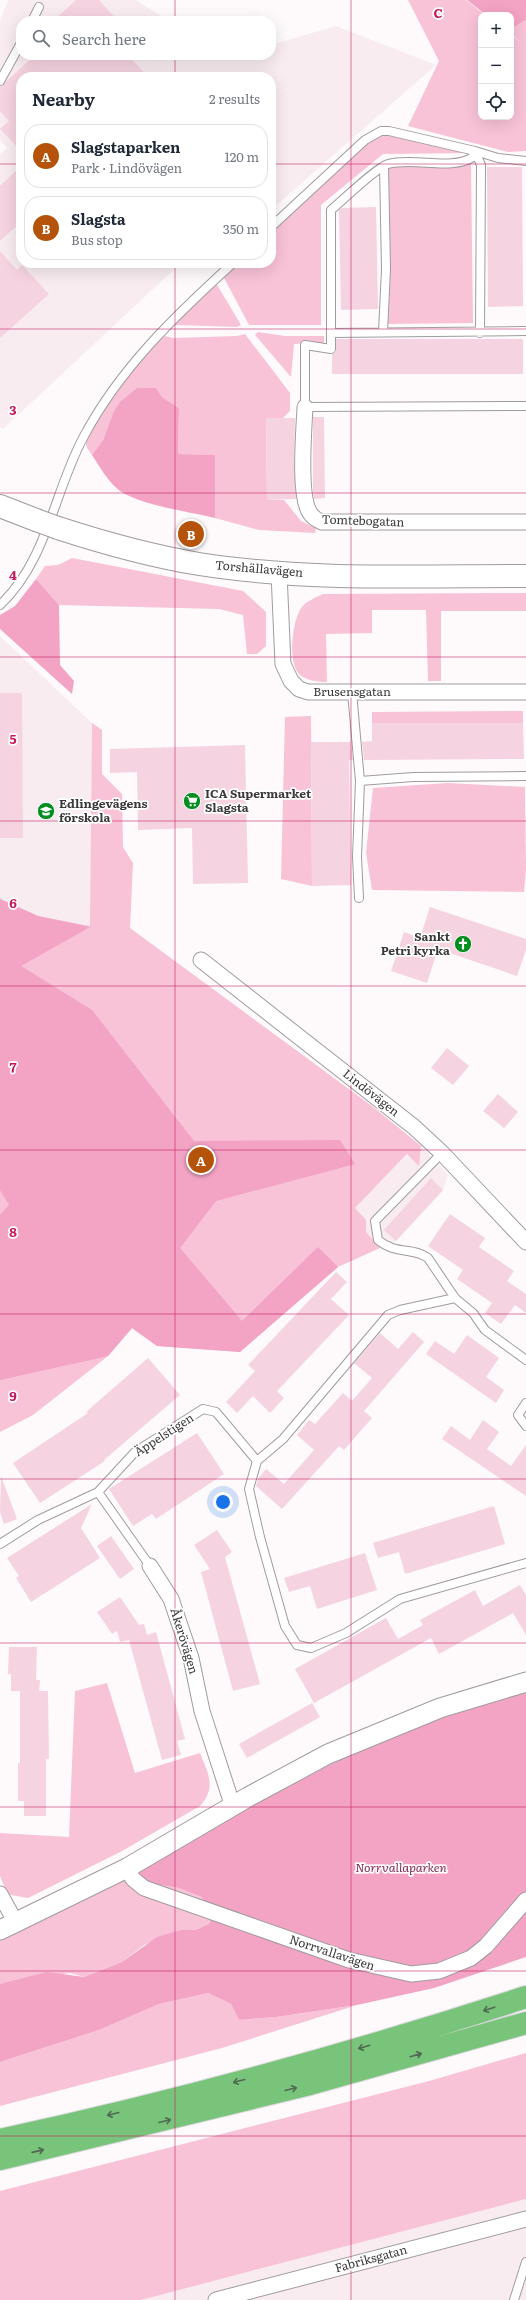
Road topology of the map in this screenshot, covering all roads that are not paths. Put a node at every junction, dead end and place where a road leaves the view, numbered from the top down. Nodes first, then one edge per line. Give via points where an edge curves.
1 (39, 7) dead end
2 (34, 16) edge
3 (16, 52) edge
4 (0, 81) edge
5 (475, 151) junction
6 (526, 161) edge
7 (384, 166) junction
8 (276, 222) edge
9 (227, 268) edge
10 (526, 331) edge
11 (383, 332) junction
12 (331, 333) junction
13 (480, 333) junction
14 (526, 406) edge
15 (305, 407) junction
16 (0, 506) edge
17 (526, 522) edge
18 (279, 573) junction
19 (526, 576) edge
20 (0, 605) edge
21 (352, 692) junction
22 (526, 692) edge
23 (526, 776) edge
24 (360, 780) junction
25 (358, 898) dead end
26 (201, 960) dead end
27 (442, 1153) junction
28 (526, 1242) edge
29 (455, 1298) junction
30 (526, 1360) edge
31 (526, 1402) edge
32 (526, 1426) edge
33 (257, 1461) junction
34 (98, 1492) junction
35 (0, 1544) edge
36 (526, 1563) edge
37 (150, 1566) joint
38 (526, 1682) edge
39 (233, 1808) junction
40 (127, 1868) junction
41 (0, 1894) edge
42 (526, 1900) edge
43 (8, 1927) edge
44 (526, 1997) edge
45 (526, 2023) edge
46 (0, 2140) edge
47 (0, 2159) edge
48 (526, 2219) edge
49 (526, 2262) edge
50 (217, 2300) edge
51 (514, 2300) edge

1 - 2 lane
3 - 4 lane
5 - 6 lane via 498,158
5 - 7 lane via 473,157 460,162 410,162
5 - 8 lane via 401,133 381,131 365,140
5 - 13 lane via 481,165
7 - 11 lane via 386,270
7 - 12 lane via 330,213
9 - 20 lane via 155,337 122,377 95,417 75,454 39,549 14,589
10 - 13 lane
11 - 12 lane
11 - 13 lane
12 - 15 lane via 331,349 305,345
14 - 15 lane
15 - 17 street, Tomtebogatan via 304,494 309,512 315,519 322,522
16 - 18 main road, Torshällavägen, bridge via 119,547 199,564
18 - 19 main road, Torshällavägen
18 - 21 street, Brusensgatan via 283,664 292,681 299,689 308,692
21 - 22 street, Brusensgatan
21 - 24 lane
23 - 24 lane
24 - 25 lane
26 - 27 street, Lindövägen via 393,1110
27 - 28 street, Lindövägen
27 - 29 lane via 375,1221 378,1240 387,1248 423,1254
29 - 30 lane via 473,1313 485,1330
29 - 33 lane via 388,1315 283,1439
31 - 32 lane via 518,1415
33 - 34 lane, Äppelstigen via 216,1412 204,1409 135,1452
33 - 36 lane via 249,1488 285,1626 297,1645 311,1648 346,1633 400,1599
34 - 35 lane, Äppelstigen via 38,1520
34 - 37 lane, Åkerövägen
37 - 39 street, Åkerövägen via 171,1599 191,1658 202,1711
38 - 39 street via 440,1708 379,1732 300,1768
39 - 40 street
40 - 42 street, Norrvallavägen via 133,1879 144,1888 349,1960 411,1974 440,1971 471,1958 486,1946
40 - 43 street
41 - 43 street
44 -> 46 highway via 333,2056 179,2098
47 -> 45 highway via 310,2084
48 - 50 street, Fabriksgatan
49 - 51 lane

